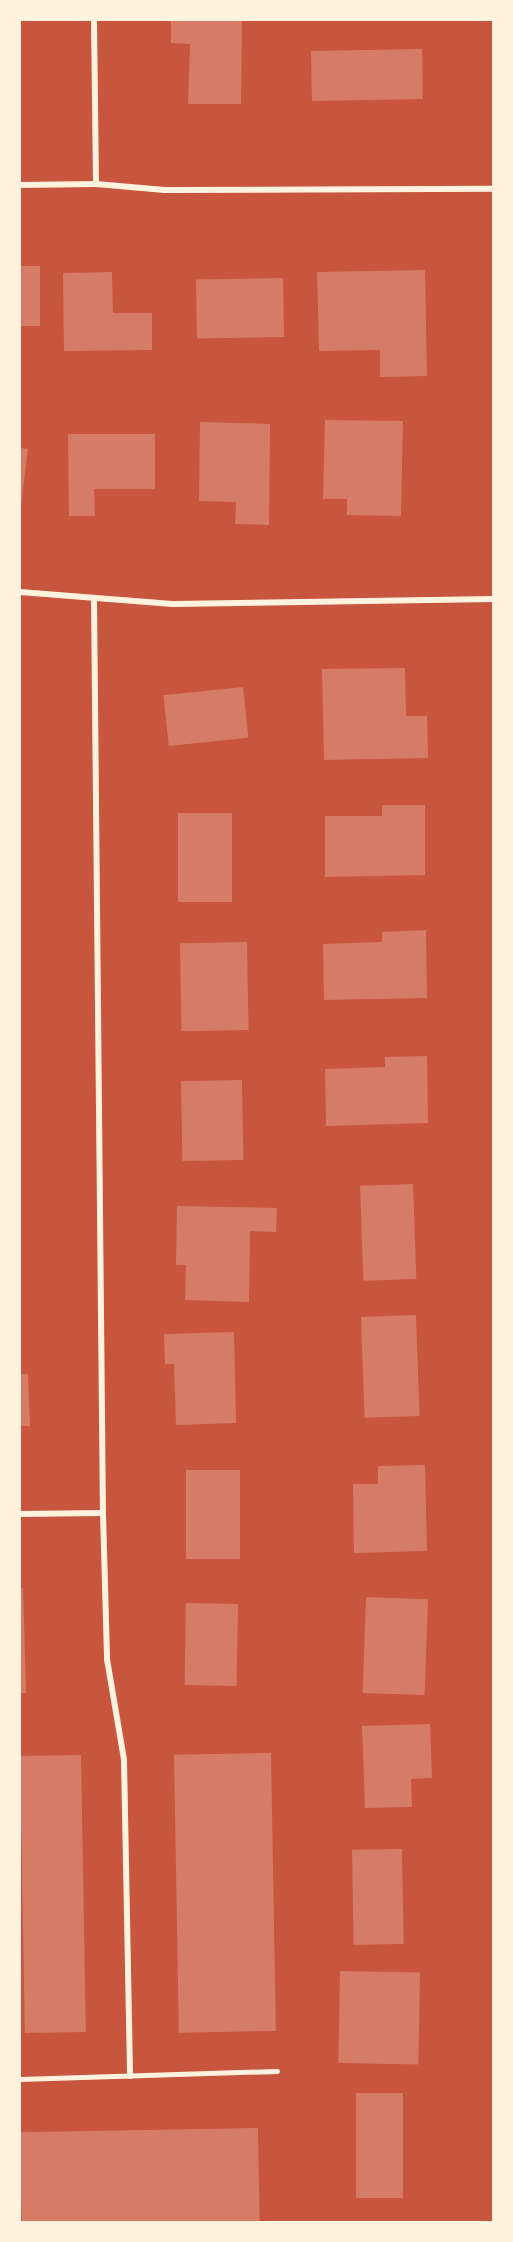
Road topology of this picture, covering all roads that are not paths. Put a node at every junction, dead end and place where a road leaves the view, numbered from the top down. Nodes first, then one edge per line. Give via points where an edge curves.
1 (94, 20) edge
2 (96, 184) junction
3 (20, 185) edge
4 (494, 189) edge
5 (20, 592) edge
6 (94, 598) junction
7 (494, 599) edge
8 (103, 1513) junction
9 (20, 1514) edge
10 (277, 2072) dead end
11 (130, 2076) junction
12 (20, 2079) edge

1 - 2 street
2 - 3 street
2 - 4 street via 165,190
5 - 6 street
6 - 7 street via 173,604
6 - 8 street
8 - 9 street
8 - 11 street via 107,1659 124,1760
10 - 11 lane
11 - 12 lane

